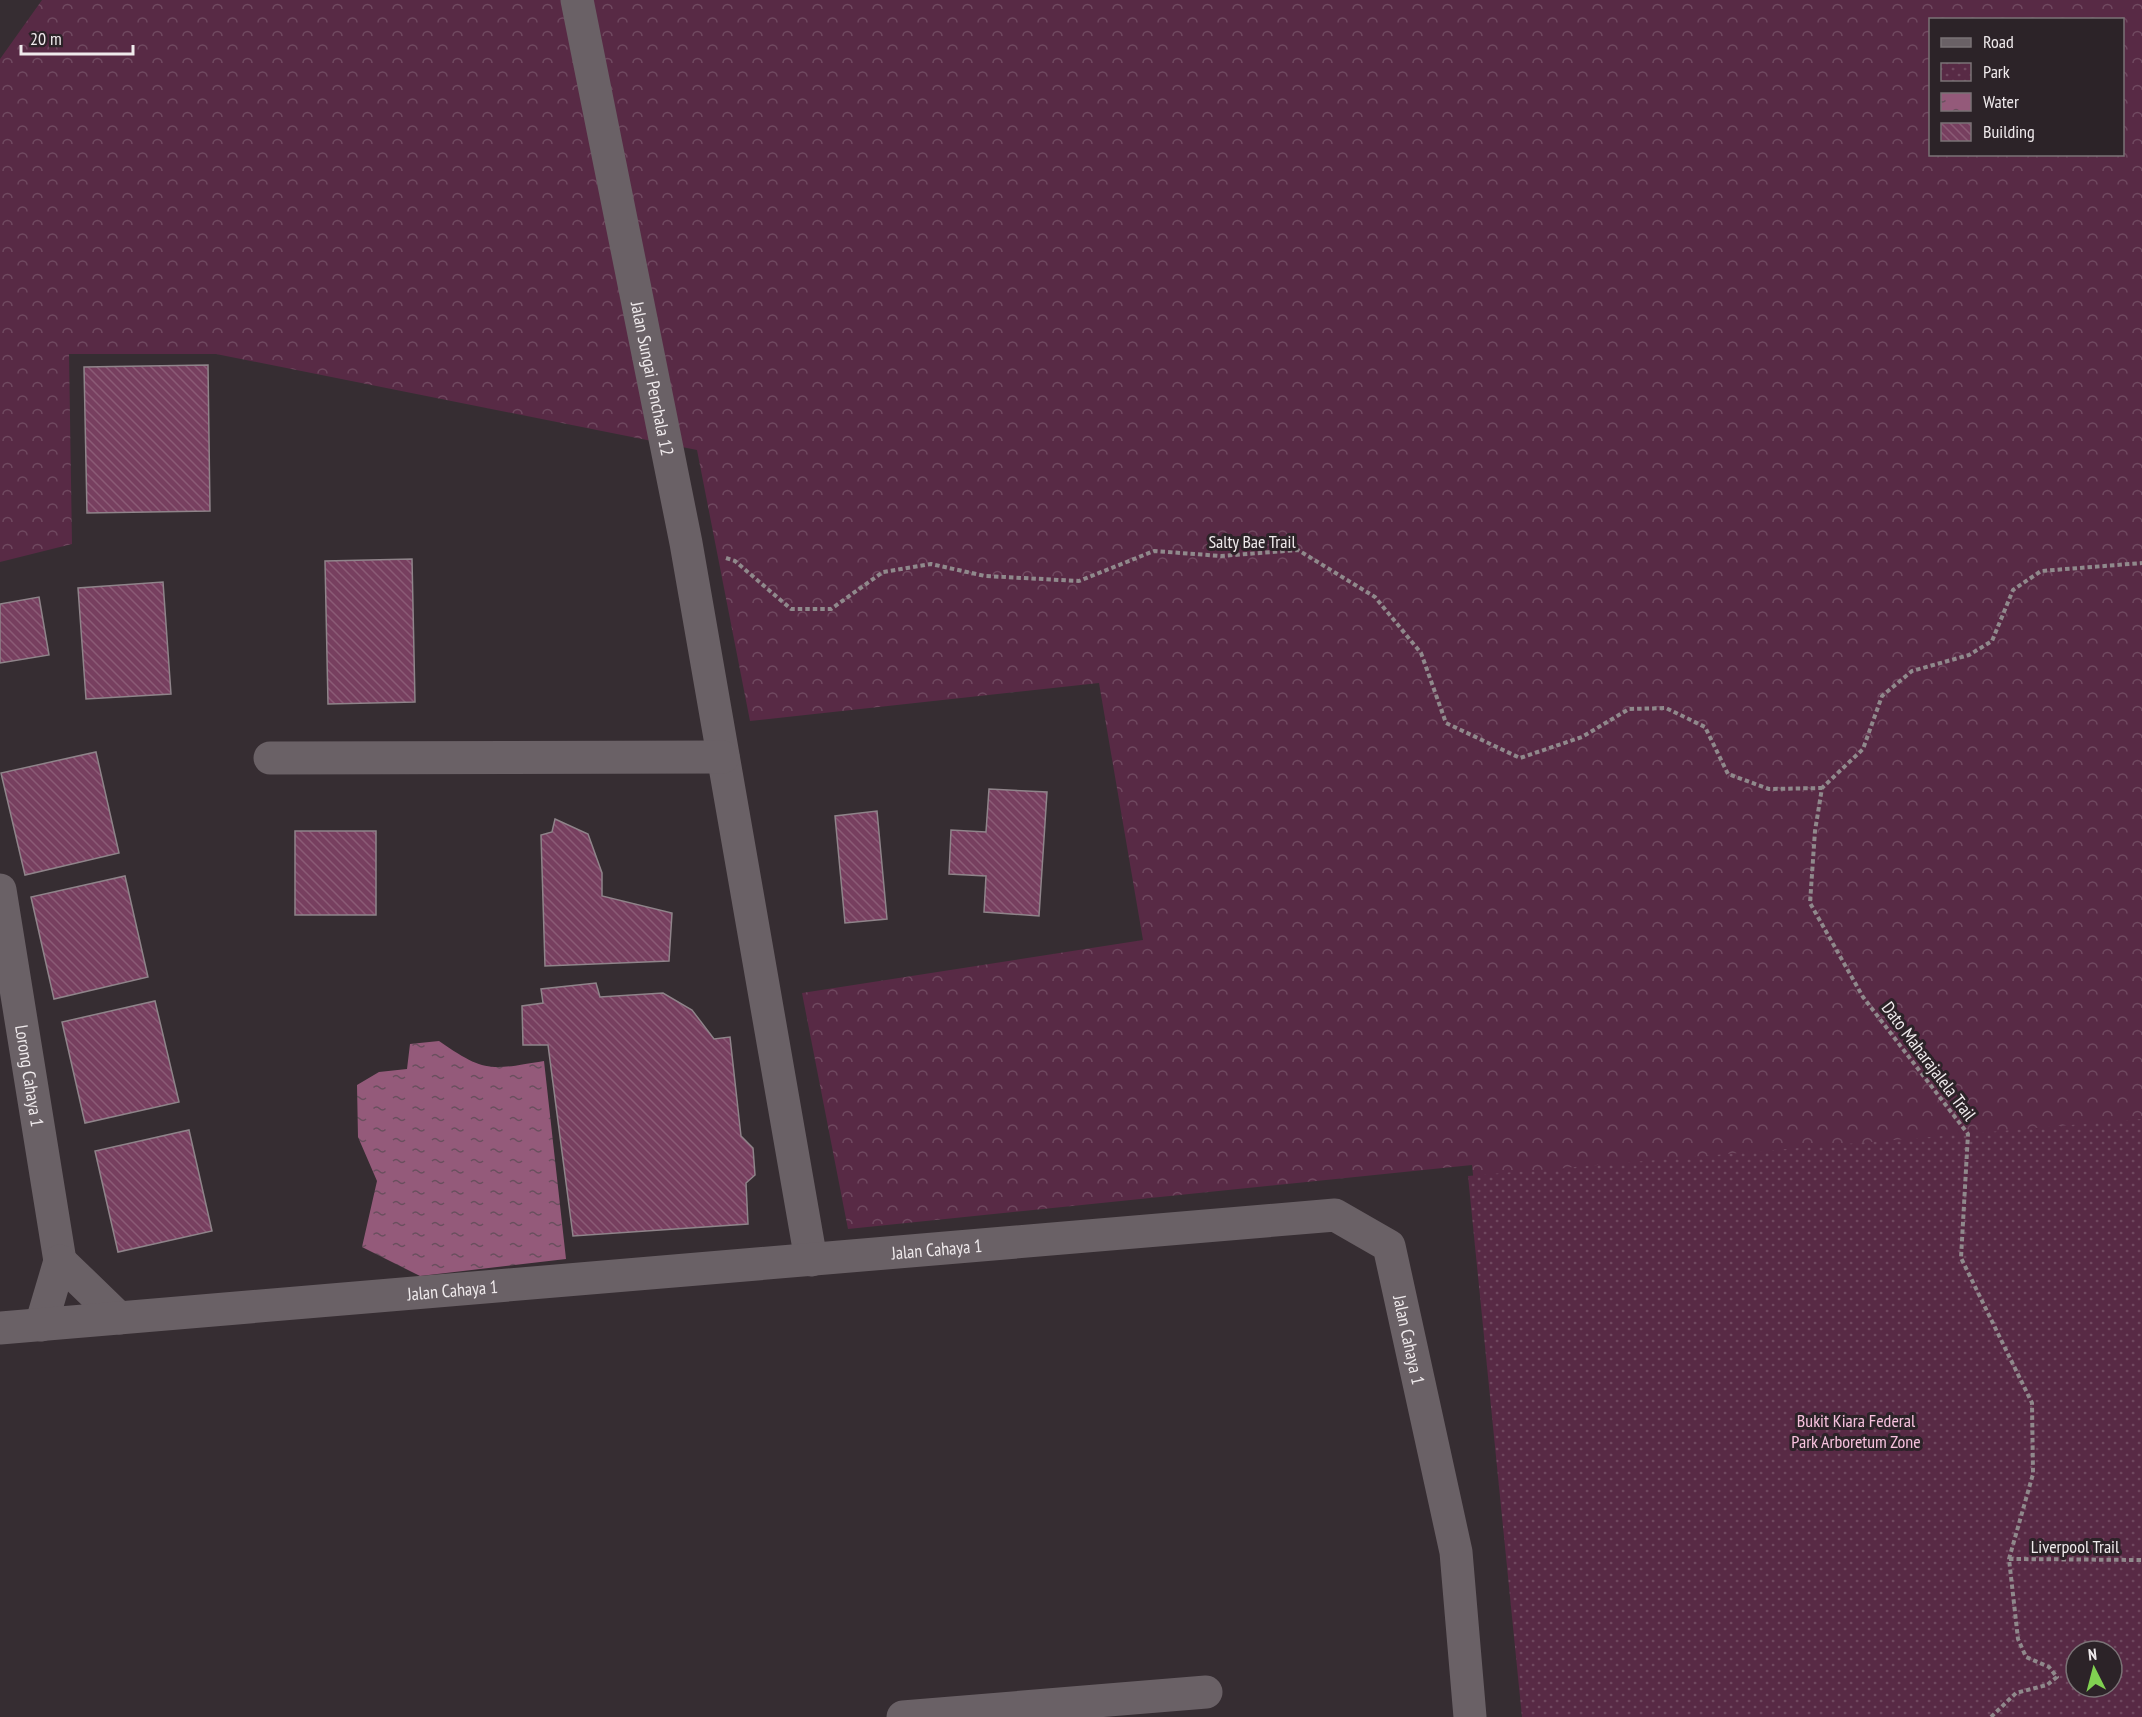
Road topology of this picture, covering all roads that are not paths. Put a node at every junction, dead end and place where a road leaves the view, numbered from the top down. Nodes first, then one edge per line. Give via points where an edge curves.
1 (577, 0) edge
2 (723, 757) junction
3 (270, 758) dead end
4 (0, 890) edge
5 (811, 1260) junction
6 (60, 1261) junction
7 (119, 1318) junction
8 (41, 1325) junction
9 (0, 1328) edge
10 (1206, 1692) dead end
11 (903, 1717) edge
12 (1470, 1717) edge

1 - 2 street, Jalan Sungai Penchala 12 via 686,543
2 - 3 street
2 - 5 street, Jalan Sungai Penchala 12
4 - 6 street, Lorong Cahaya 1
5 - 7 street, Jalan Cahaya 1
5 - 12 street, Jalan Cahaya 1 via 1335,1215 1389,1246 1456,1552
6 - 7 street
6 - 8 street, Lorong Cahaya 1
7 - 8 street, Jalan Cahaya 1
8 - 9 street, Jalan Cahaya 1
10 - 11 street

